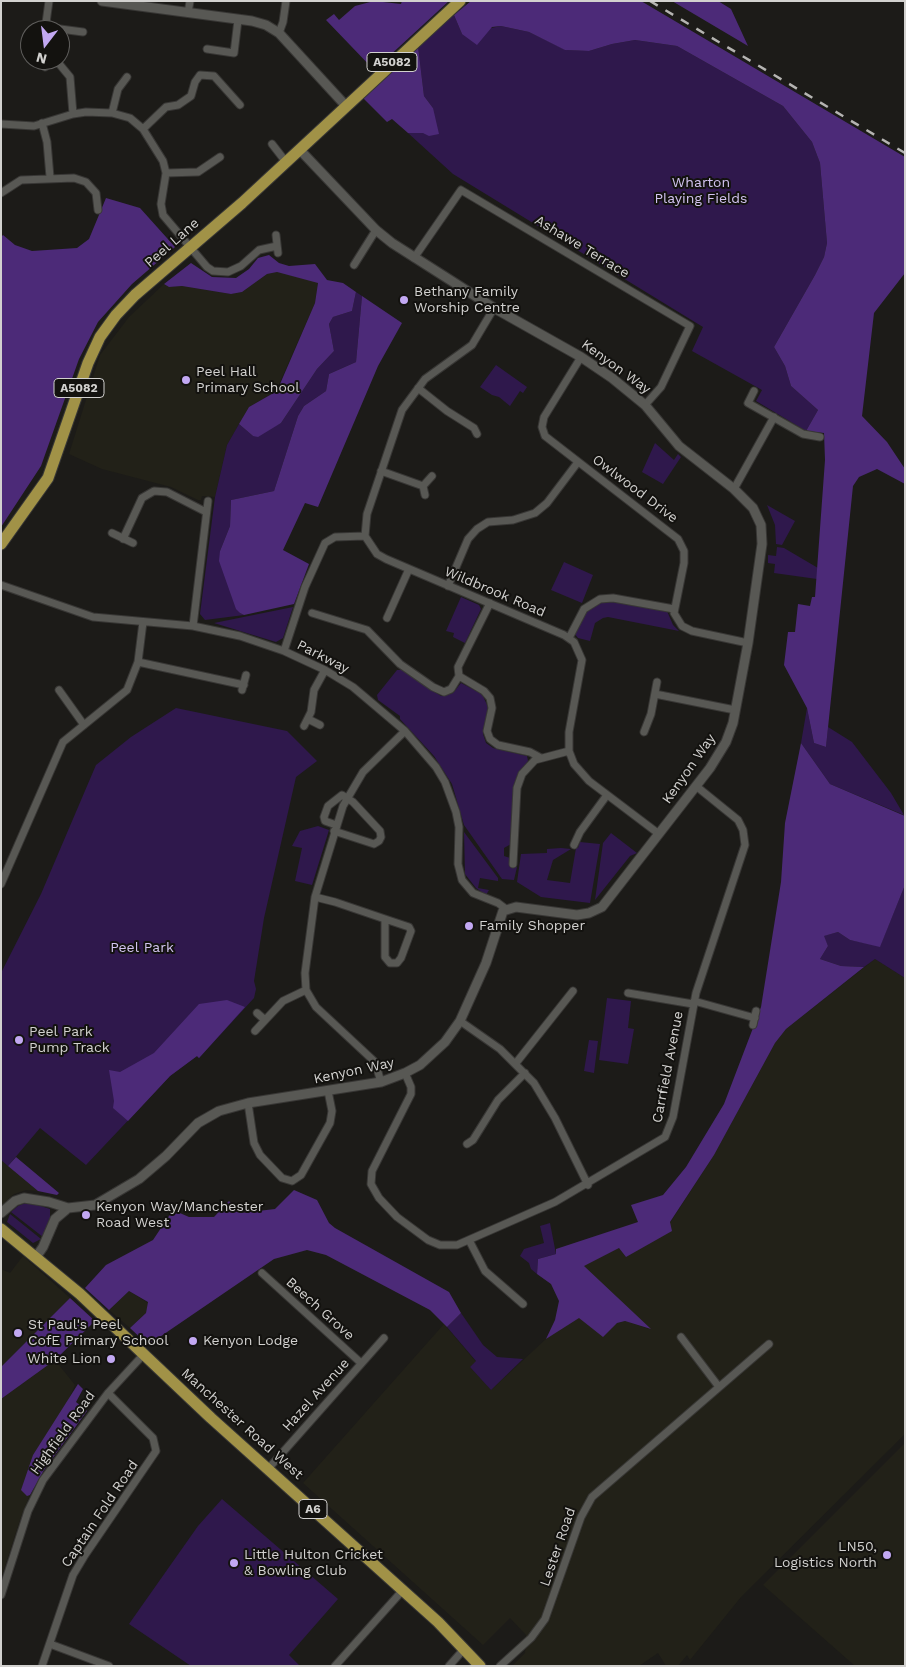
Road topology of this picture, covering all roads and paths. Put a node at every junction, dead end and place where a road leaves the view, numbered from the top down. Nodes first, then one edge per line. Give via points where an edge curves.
1 (49, 1) edge
2 (102, 1) edge
3 (190, 1) edge
4 (286, 1) edge
5 (460, 1) edge
6 (188, 13) junction
7 (46, 20) edge
8 (238, 20) junction
9 (70, 31) edge
10 (83, 32) dead end
11 (279, 33) junction
12 (207, 50) dead end
13 (63, 70) edge
14 (127, 77) dead end
15 (240, 105) dead end
16 (346, 106) junction
17 (112, 113) junction
18 (73, 114) junction
19 (42, 123) junction
20 (1, 124) edge
21 (143, 128) junction
22 (272, 144) dead end
23 (300, 150) junction
24 (220, 157) dead end
25 (286, 162) junction
26 (213, 163) junction
27 (219, 170) dead end
28 (166, 173) junction
29 (50, 177) junction
30 (1, 193) edge
31 (98, 210) dead end
32 (376, 230) junction
33 (276, 235) dead end
34 (189, 247) junction
35 (414, 258) junction
36 (354, 263) dead end
37 (494, 308) junction
38 (581, 357) junction
39 (418, 388) junction
40 (754, 391) dead end
41 (645, 405) junction
42 (774, 418) junction
43 (482, 425) dead end
44 (820, 437) dead end
45 (578, 462) junction
46 (381, 471) junction
47 (432, 476) dead end
48 (424, 486) junction
49 (734, 489) junction
50 (425, 495) dead end
51 (208, 501) dead end
52 (206, 512) junction
53 (112, 533) dead end
54 (365, 536) junction
55 (123, 538) junction
56 (133, 543) dead end
57 (1, 544) edge
58 (409, 569) junction
59 (1, 585) edge
60 (448, 586) junction
61 (490, 603) junction
62 (392, 607) junction
63 (674, 609) junction
64 (400, 610) dead end
65 (312, 613) dead end
66 (325, 616) junction
67 (387, 618) dead end
68 (144, 622) junction
69 (323, 625) dead end
70 (193, 626) junction
71 (569, 638) junction
72 (748, 643) junction
73 (284, 651) junction
74 (138, 662) junction
75 (325, 670) junction
76 (246, 675) dead end
77 (459, 676) junction
78 (657, 682) dead end
79 (59, 690) dead end
80 (654, 694) junction
81 (735, 710) junction
82 (308, 718) junction
83 (84, 724) junction
84 (304, 726) dead end
85 (320, 726) dead end
86 (405, 731) junction
87 (644, 732) dead end
88 (569, 752) junction
89 (541, 758) junction
90 (696, 786) junction
91 (607, 795) junction
92 (346, 797) junction
93 (335, 828) junction
94 (659, 834) junction
95 (574, 845) dead end
96 (514, 864) dead end
97 (1, 884) edge
98 (316, 897) junction
99 (506, 909) junction
100 (386, 919) junction
101 (306, 990) junction
102 (573, 991) dead end
103 (632, 996) dead end
104 (693, 1003) junction
105 (257, 1013) dead end
106 (755, 1018) dead end
107 (265, 1020) junction
108 (460, 1021) junction
109 (255, 1031) dead end
110 (516, 1063) junction
111 (405, 1073) junction
112 (525, 1073) junction
113 (381, 1082) junction
114 (328, 1091) junction
115 (248, 1103) junction
116 (467, 1144) dead end
117 (588, 1185) junction
118 (68, 1208) junction
119 (1, 1213) edge
120 (1, 1229) edge
121 (469, 1240) junction
122 (36, 1257) junction
123 (262, 1273) dead end
124 (523, 1304) dead end
125 (681, 1337) dead end
126 (384, 1338) dead end
127 (769, 1344) dead end
128 (144, 1354) junction
129 (361, 1363) junction
130 (719, 1387) junction
131 (108, 1394) junction
132 (268, 1469) junction
133 (403, 1590) junction
134 (1, 1595) edge
135 (50, 1644) junction
136 (465, 1648) junction
137 (42, 1666) edge
138 (109, 1666) edge
139 (335, 1666) edge
140 (449, 1666) edge
141 (480, 1666) edge
142 (500, 1666) edge

1 - 7 street
2 - 6 street
3 - 6 street
4 - 11 street
5 - 16 main road, Peel Lane / A5082
6 - 8 street
8 - 11 street via 266,26
8 - 12 street via 234,53
9 - 10 street
11 - 16 street
13 - 18 street via 70,77
14 - 17 street via 117,82
15 - 21 street via 234,92 214,76 200,75 191,96 178,106 166,107
16 - 23 main road, Peel Lane / A5082
17 - 18 street
17 - 21 street via 130,118
18 - 19 street
19 - 20 street via 26,127
19 - 29 street
21 - 28 street via 157,149
22 - 25 street
23 - 25 main road, Peel Lane / A5082
23 - 32 street, Kenyon Way
24 - 26 street
25 - 34 main road, Peel Lane / A5082
26 - 27 street
26 - 28 street via 198,172
28 - 34 street via 161,204 163,215
29 - 30 street via 21,180
29 - 31 street via 86,182 96,193
32 - 35 street, Kenyon Way
32 - 36 street
33 - 34 street via 278,249 259,250 235,270 220,272 207,267
34 - 57 main road, Peel Lane / A5082 via 126,304 100,337 85,370 48,478
35 - 37 street, Kenyon Way
35 - 41 street, Ashawe Terrace via 461,190 690,326 661,387
37 - 38 street, Kenyon Way
37 - 39 street via 472,345 434,367
38 - 41 street, Kenyon Way
38 - 45 street, Owlwood Drive via 544,417 542,427 549,440
39 - 43 street via 476,431
39 - 46 street via 402,410
40 - 42 street via 748,403
41 - 49 street, Kenyon Way via 679,446
42 - 44 street via 808,436
42 - 49 street
45 - 60 street via 547,503 534,513 513,520 488,522 477,529 468,539
45 - 63 street, Owlwood Drive via 678,539 684,551 684,563
46 - 48 street
46 - 54 street via 367,514
47 - 48 street
48 - 50 street
49 - 72 street, Kenyon Way via 753,508 762,532 759,576
51 - 52 street
52 - 55 street via 167,492 150,492 140,503
52 - 70 street
53 - 55 street
54 - 58 street, Wildbrook Road via 377,554
54 - 73 street via 334,537 325,543 305,587
55 - 56 street
58 - 60 street, Wildbrook Road
58 - 62 street
59 - 68 street, Parkway via 93,617
60 - 61 street, Wildbrook Road
61 - 71 street, Wildbrook Road
61 - 77 street via 458,667
62 - 64 street
62 - 67 street
63 - 71 street via 613,598 600,599 584,609
63 - 72 street via 686,629
65 - 66 street
66 - 69 street
66 - 77 street via 367,630 392,658 439,691 448,691
68 - 70 street, Parkway
68 - 74 street
70 - 73 street, Parkway via 240,636
71 - 88 street via 578,646 582,660 569,732
72 - 81 street, Kenyon Way
73 - 75 street, Parkway
74 - 76 street via 243,687
74 - 83 street via 131,683 122,696
75 - 82 street via 314,690
75 - 86 street, Parkway via 372,701
77 - 89 street via 490,698 492,708 487,731 490,739 498,745 530,752
78 - 80 street
79 - 83 street
80 - 81 street
80 - 87 street
81 - 90 street, Kenyon Way via 726,742
82 - 84 street
82 - 85 street
83 - 97 street via 60,747
86 - 92 street via 363,772
86 - 99 street, Parkway via 436,767 452,797 459,827 458,864 463,880 473,893
88 - 89 street
88 - 91 street via 580,772
89 - 96 street via 525,769 518,783 510,852
90 - 94 street, Kenyon Way
90 - 104 street, Carrfield Avenue via 738,820 745,840
91 - 94 street
91 - 95 street
92 - 93 street
92 - 93 street via 338,796 326,808 323,819
92 - 93 street via 380,831 380,842 374,844
93 - 98 street
94 - 99 street, Kenyon Way via 612,897 596,910 577,915 516,907
98 - 100 street
98 - 101 street via 304,973
99 - 108 street, Kenyon Way via 501,914 486,963
100 - 100 street via 384,957 390,963 397,963 411,929
101 - 107 street via 288,997
101 - 113 street via 316,1007 375,1062
102 - 110 street via 564,996
103 - 104 street
104 - 106 street
104 - 117 street, Carrfield Avenue via 673,1117 666,1137
105 - 107 street
107 - 109 street
108 - 110 street
108 - 111 street, Kenyon Way via 437,1050
110 - 112 street
111 - 113 street, Kenyon Way
111 - 121 street, Carrfield Avenue via 411,1094 371,1175 373,1190 434,1244 452,1246
112 - 116 street via 498,1100 476,1136
112 - 117 street via 544,1097
113 - 114 street, Kenyon Way
114 - 115 street, Kenyon Way
114 - 115 street via 332,1110 330,1123 301,1175 292,1181 282,1178 260,1155 254,1142
115 - 118 street, Kenyon Way via 219,1111 198,1123 152,1169 108,1199 88,1207
117 - 121 street, Carrfield Avenue
118 - 119 street, Kenyon Way via 24,1198
118 - 122 street via 55,1218
120 - 122 main road, Manchester Road West / A6
121 - 124 street via 485,1271
122 - 128 main road, Manchester Road West / A6
123 - 129 street, Beech Grove
125 - 130 street
126 - 129 street, Hazel Avenue
127 - 130 street, Lester Road
128 - 131 street, Highfield Road
128 - 132 main road, Manchester Road West / A6
129 - 132 street, Hazel Avenue
130 - 142 street, Lester Road via 592,1497 581,1517 545,1619 532,1638
131 - 134 street, Highfield Road via 51,1467 35,1495
131 - 135 street, Captain Fold Road via 150,1434 156,1451 79,1565
132 - 133 main road, Manchester Road West / A6
133 - 136 main road, Manchester Road West / A6
133 - 139 street
135 - 137 street, Captain Fold Road
135 - 138 street
136 - 140 street
136 - 141 main road, Manchester Road West / A6

